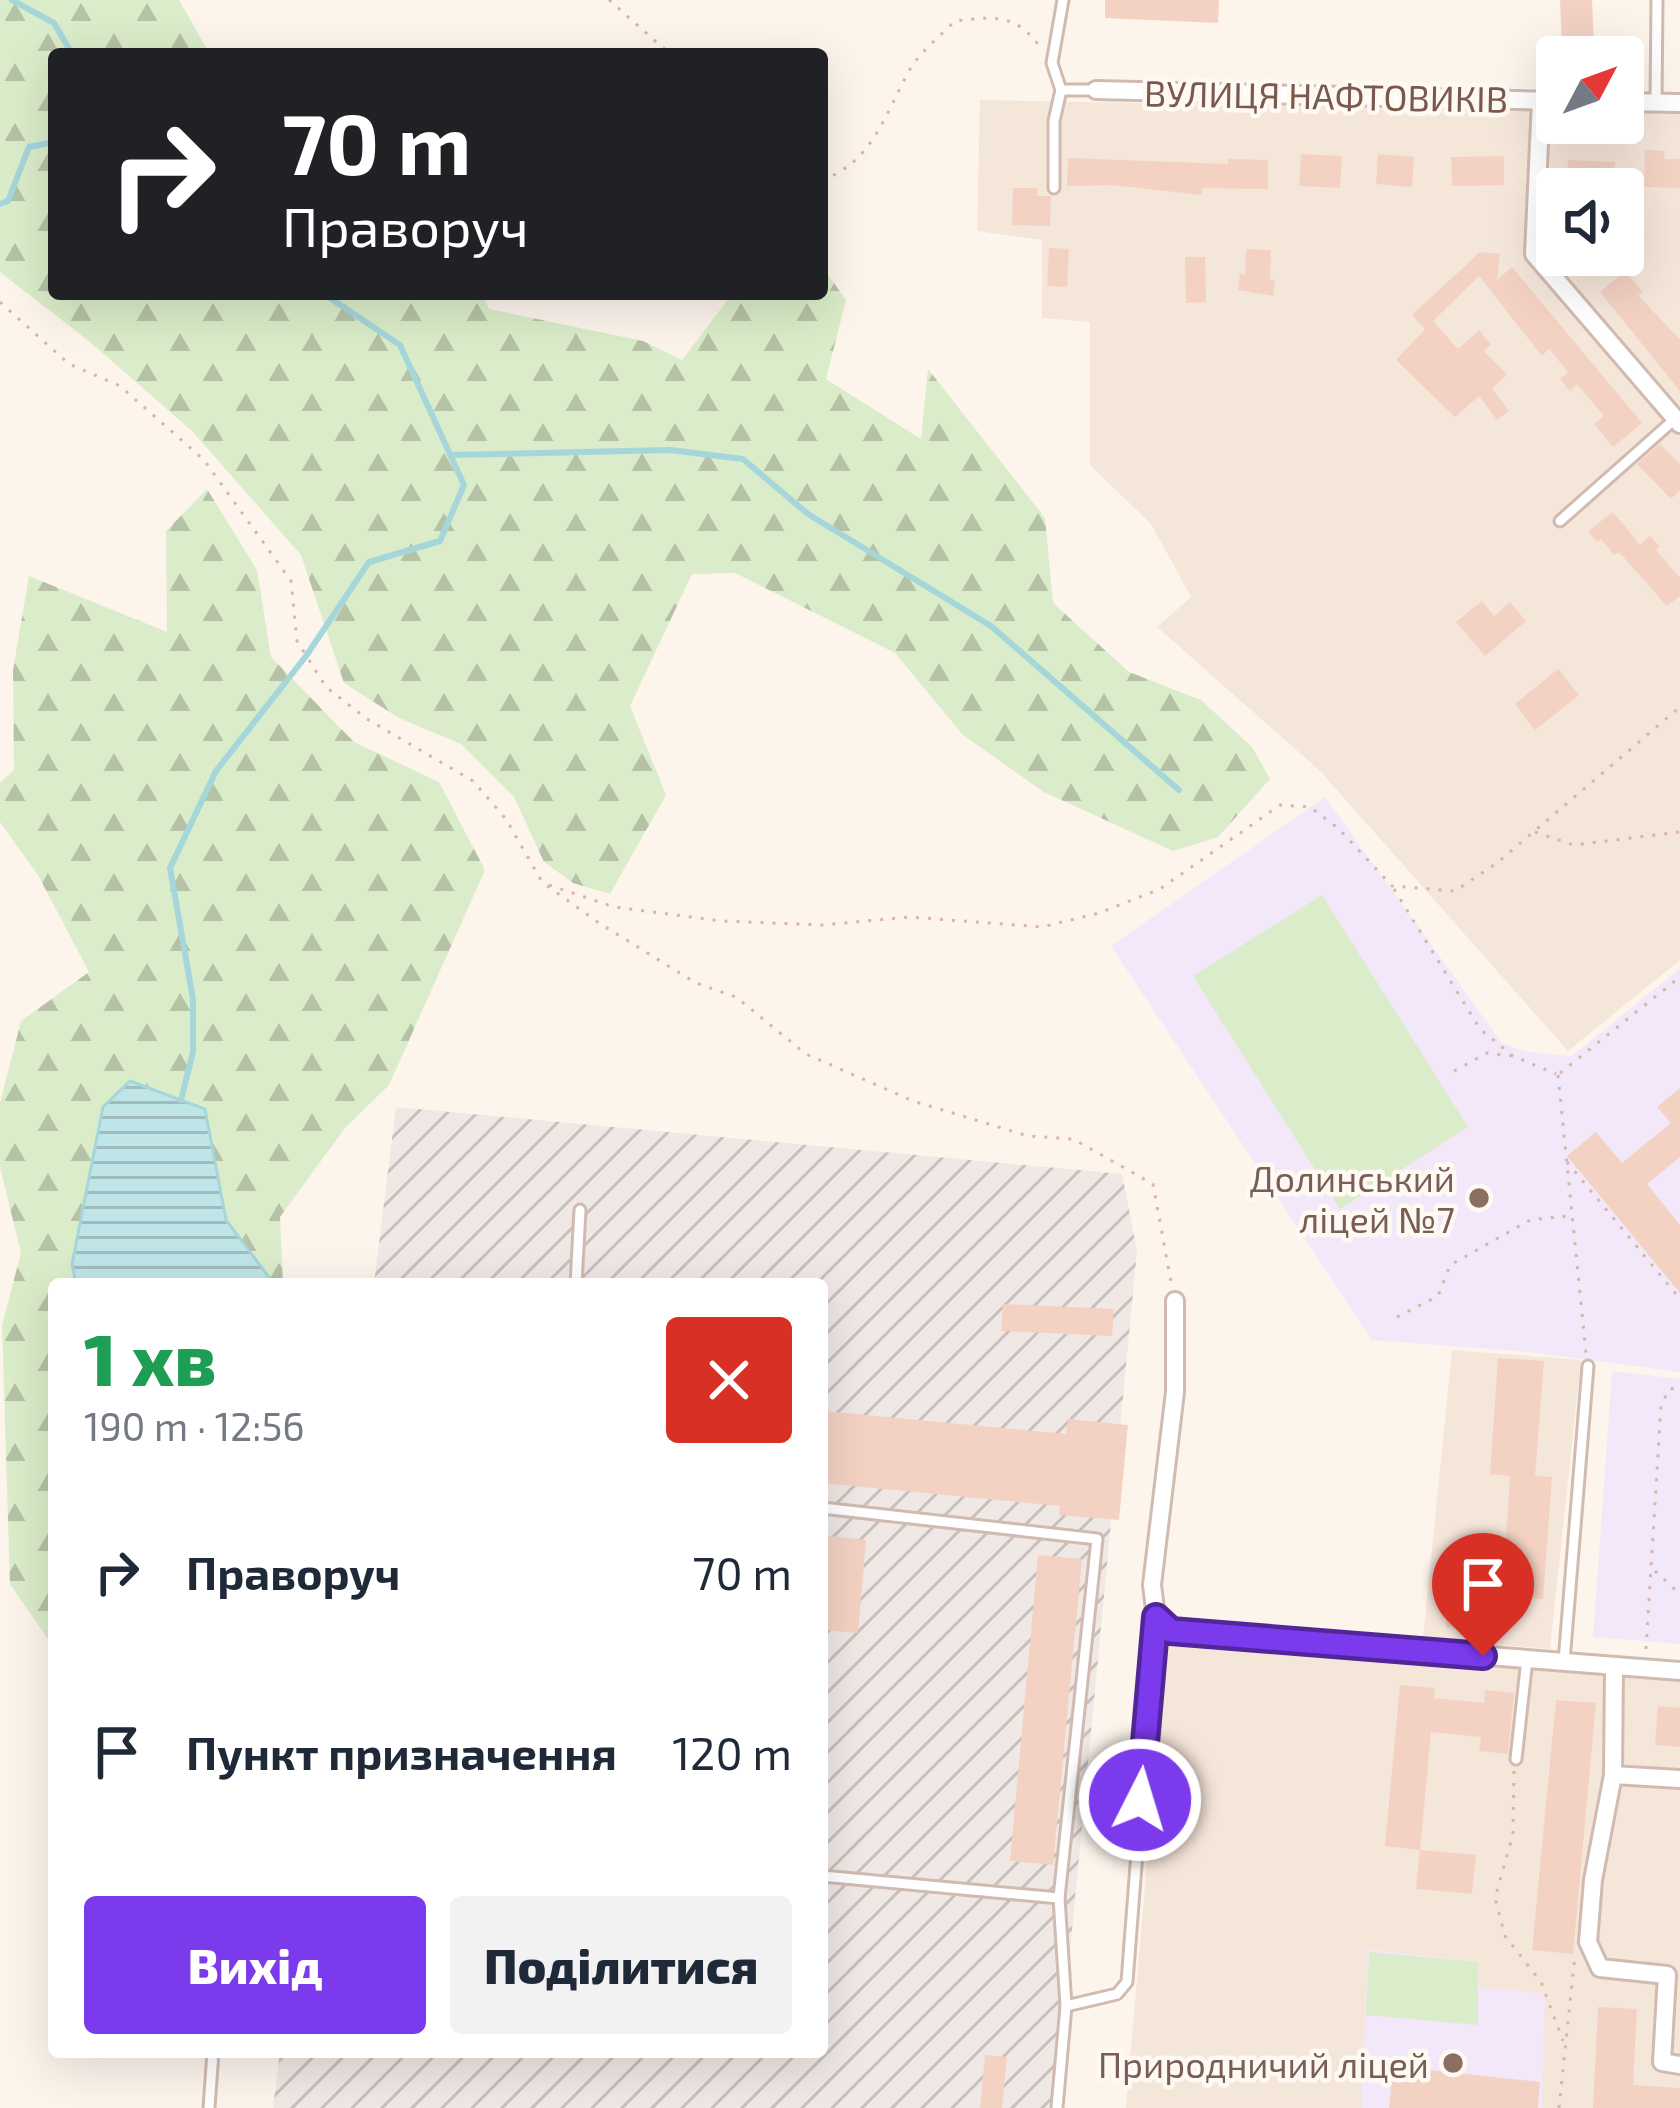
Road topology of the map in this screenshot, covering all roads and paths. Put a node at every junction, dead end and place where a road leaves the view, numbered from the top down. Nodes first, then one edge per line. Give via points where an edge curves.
1 (609, 0) edge
2 (1063, 0) edge
3 (1657, 0) edge
4 (663, 48) edge
5 (1052, 63) junction
6 (1061, 90) junction
7 (1096, 90) joint
8 (1536, 101) edge
9 (1644, 102) edge
10 (1656, 102) junction
11 (1680, 103) edge
12 (1545, 144) edge
13 (828, 176) edge
14 (1054, 188) dead end
15 (0, 302) edge
16 (1678, 421) edge
17 (1560, 521) dead end
18 (1680, 707) edge
19 (1533, 832) junction
20 (1680, 832) edge
21 (542, 882) junction
22 (1392, 886) junction
23 (1680, 976) edge
24 (1513, 1056) junction
25 (1454, 1070) dead end
26 (1558, 1075) junction
27 (1565, 1161) junction
28 (580, 1210) dead end
29 (1570, 1216) junction
30 (576, 1278) edge
31 (1680, 1299) edge
32 (1174, 1301) joint
33 (1397, 1317) dead end
34 (1588, 1366) joint
35 (1680, 1387) edge
36 (828, 1509) edge
37 (1653, 1570) junction
38 (1680, 1594) edge
39 (1156, 1617) junction
40 (1527, 1659) junction
41 (1564, 1662) junction
42 (1614, 1666) junction
43 (1644, 1669) junction
44 (1680, 1671) edge
45 (1516, 1759) joint
46 (1613, 1775) junction
47 (1680, 1779) edge
48 (828, 1877) edge
49 (1059, 1898) junction
50 (1066, 2006) junction
51 (213, 2058) edge
52 (1680, 2065) edge
53 (209, 2108) edge
54 (1057, 2108) edge
55 (1559, 2108) edge

1 - 4 path
2 - 5 lane
3 - 10 lane
5 - 6 lane
5 - 13 path via 1002,16 955,21 910,69 867,152
6 - 7 lane
6 - 14 lane
7 - 8 street, ВУЛИЦЯ НАФТОВИКІВ
9 - 10 street
10 - 11 street
12 - 16 street via 1534,254
15 - 21 path via 69,364 120,386 204,460 291,581 297,641 326,687 473,781
16 - 17 lane
18 - 19 path
19 - 20 path via 1574,845
19 - 22 path via 1455,891
21 - 22 path via 614,907 722,920 822,925 910,917 1042,927 1160,889 1280,805 1310,807
21 - 32 path via 696,983 736,997 806,1054 914,1101 1028,1136 1073,1139 1153,1184
22 - 24 path via 1480,1029
23 - 26 path
24 - 25 path via 1487,1053
24 - 26 path
26 - 27 path
27 - 29 path
27 - 31 path
28 - 30 lane
29 - 33 path via 1530,1220 1480,1247 1450,1265 1438,1296
29 - 34 path
32 - 39 street via 1175,1391 1152,1585
34 - 41 lane
35 - 37 path via 1669,1389 1661,1406
36 - 49 lane via 1097,1539
37 - 38 path
37 - 43 path
39 - 40 street via 1171,1631
39 - 50 lane via 1127,1982 1117,1994
40 - 41 street
40 - 45 lane
41 - 42 street
42 - 43 street
42 - 46 street
43 - 44 street
45 - 55 path via 1513,1834 1495,1898 1505,1936 1541,1982 1564,2042
46 - 47 street
46 - 52 street via 1588,1942 1600,1968 1667,1975 1662,2062
48 - 49 lane
49 - 50 lane
50 - 54 lane
51 - 53 lane

